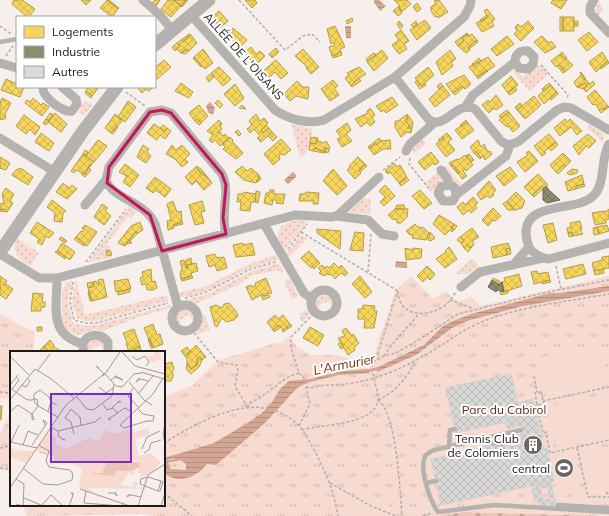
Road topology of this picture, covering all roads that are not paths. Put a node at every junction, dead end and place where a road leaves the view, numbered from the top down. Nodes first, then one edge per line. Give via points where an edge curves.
1 (143, 0) edge
2 (209, 0) edge
3 (471, 0) edge
4 (594, 0) edge
5 (191, 15) junction
6 (172, 30) junction
7 (609, 33) edge
8 (16, 39) edge
9 (0, 42) edge
10 (156, 43) edge
11 (515, 62) junction
12 (2, 63) edge
13 (16, 68) edge
14 (395, 77) junction
15 (43, 88) edge
16 (63, 88) edge
17 (121, 89) edge
18 (466, 106) junction
19 (434, 122) junction
20 (609, 130) edge
21 (0, 138) edge
22 (609, 144) edge
23 (510, 145) junction
24 (406, 151) road end
25 (441, 170) dead end
26 (55, 172) junction
27 (379, 177) road end
28 (106, 180) junction
29 (449, 184) junction
30 (456, 195) junction
31 (85, 205) dead end
32 (336, 216) junction
33 (264, 224) junction
34 (226, 234) junction
35 (394, 236) dead end
36 (609, 243) edge
37 (529, 247) junction
38 (162, 251) junction
39 (0, 253) edge
40 (543, 258) junction
41 (513, 265) junction
42 (57, 278) junction
43 (461, 286) road end
44 (312, 299) junction
45 (178, 307) junction
46 (84, 348) edge
47 (108, 351) edge
48 (455, 429) dead end
49 (522, 430) dead end
50 (473, 441) junction
51 (503, 444) dead end
52 (449, 447) junction
53 (436, 481) dead end
54 (426, 483) junction
55 (558, 505) dead end
56 (609, 508) edge
57 (609, 512) edge

1 - 6 street
2 - 5 main road
3 - 14 street, ALLÉE DE L'OISANS via 464,17
4 - 7 street via 590,13
5 - 6 main road
5 - 14 street, ALLÉE DE L'OISANS via 275,110 288,117 318,122
6 - 10 main road
8 - 9 lane
11 - 11 street via 517,54 524,50 531,53 534,61 531,67 525,70 518,68
11 - 18 street via 473,95
12 - 13 street
14 - 19 street via 424,116
15 - 16 street via 46,96 66,111 72,111 77,101
17 - 26 main road via 82,131
18 - 19 street via 457,109 442,121
18 - 23 street via 474,109 501,142
19 - 24 street
20 - 23 street via 574,109 566,107 557,110 519,141
21 - 26 street
22 - 37 street via 595,194 583,201 535,215 526,228
23 - 30 street via 506,156
25 - 29 street
26 - 39 main road
27 - 32 street via 345,211
28 - 31 street
28 - 34 street via 109,167 147,115 152,111 162,110 171,113 222,174 226,185 223,218
28 - 38 street via 109,187 150,215
29 - 30 street via 455,188
29 - 30 street via 441,187 438,192 440,199 446,202 453,201
32 - 33 street via 295,215
32 - 35 street via 366,220 382,234
33 - 34 street
33 - 44 street via 304,293
34 - 38 street
36 - 40 street via 554,258
37 - 40 street
37 - 41 street
38 - 42 street
38 - 45 street
39 - 42 street via 39,278
40 - 41 street
41 - 43 street via 480,272
42 - 46 street via 58,328
44 - 44 street via 317,292 325,290 333,294 337,301 335,310 329,315 320,316 312,307
45 - 45 street via 190,306 196,311 197,319 191,329 183,330 173,323 172,314
46 - 47 street via 89,336 97,334 108,342
48 - 52 lane via 450,430
49 - 50 lane
50 - 51 lane
50 - 52 lane
52 - 54 lane via 434,450 427,455 423,464
53 - 54 lane
54 - 57 lane via 438,512 494,505
55 - 56 lane

